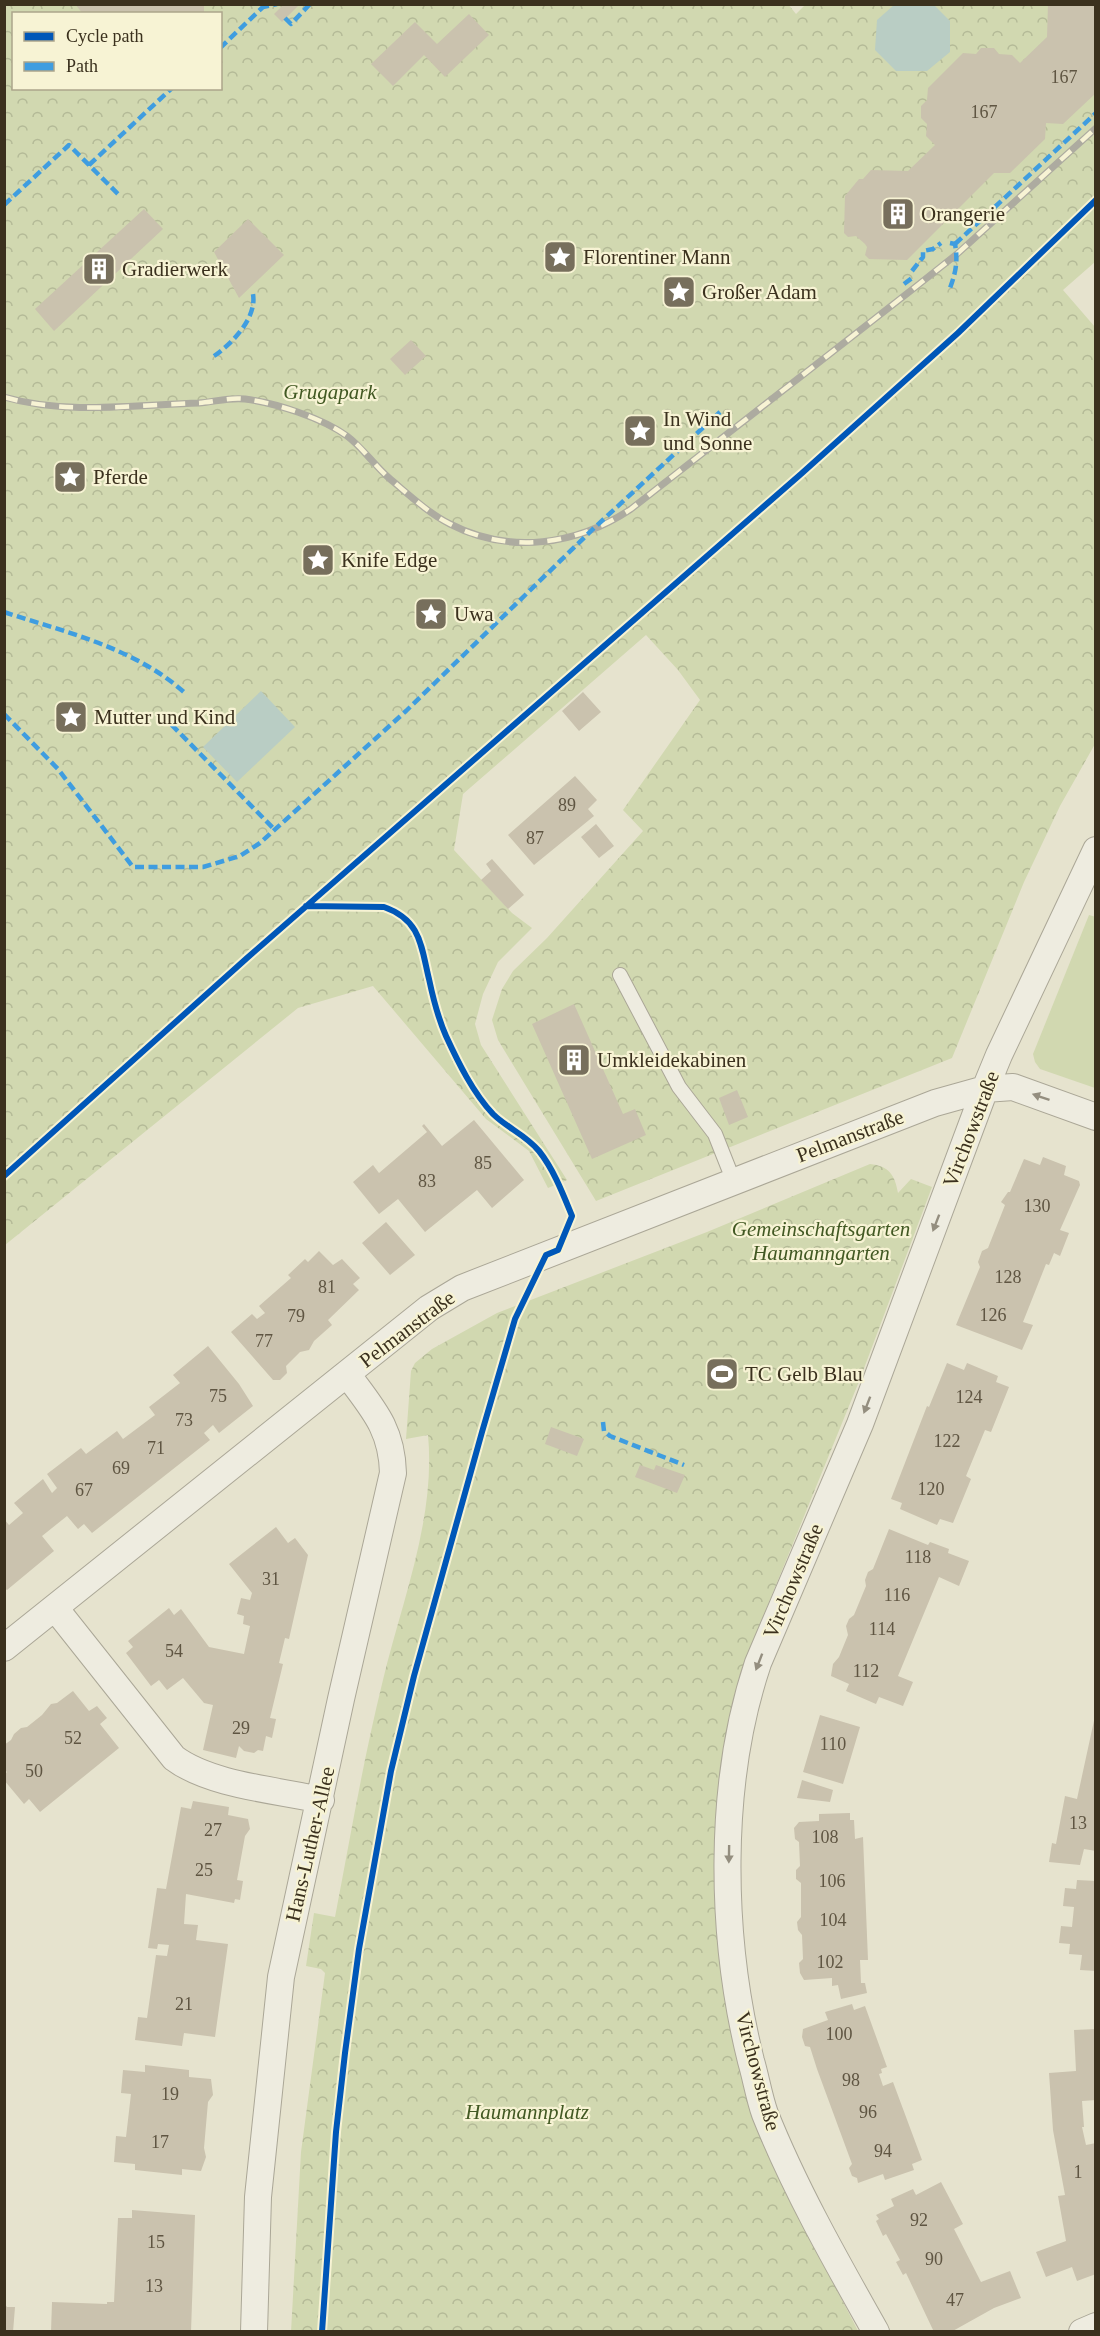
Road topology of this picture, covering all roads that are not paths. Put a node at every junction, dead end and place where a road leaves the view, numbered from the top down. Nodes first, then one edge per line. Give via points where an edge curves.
1 (1095, 850) edge
2 (621, 975) dead end
3 (985, 1089) junction
4 (1095, 1117) edge
5 (734, 1182) junction
6 (346, 1374) junction
7 (55, 1608) junction
8 (4, 1648) edge
9 (321, 1800) junction
10 (1095, 2326) edge
11 (254, 2331) edge
12 (876, 2331) edge
13 (1082, 2331) edge

1 - 3 street, Virchowstraße
2 - 5 lane via 679,1088 715,1134
4 -> 3 street, Pelmanstraße via 1013,1088
3 - 5 street, Pelmanstraße via 935,1103
3 -> 12 street, Virchowstraße via 860,1424 758,1663 746,1698 730,1805 731,1949 739,2005 764,2111 790,2172
5 - 6 street, Pelmanstraße via 462,1288 429,1308
6 - 7 street, Pelmanstraße
6 - 9 street, Hans-Luther-Allee via 380,1418 391,1445 393,1473
7 - 8 street, Pelmanstraße
7 - 9 street via 184,1766 216,1779
9 - 11 street, Hans-Luther-Allee via 281,1977 258,2197
10 - 13 street

